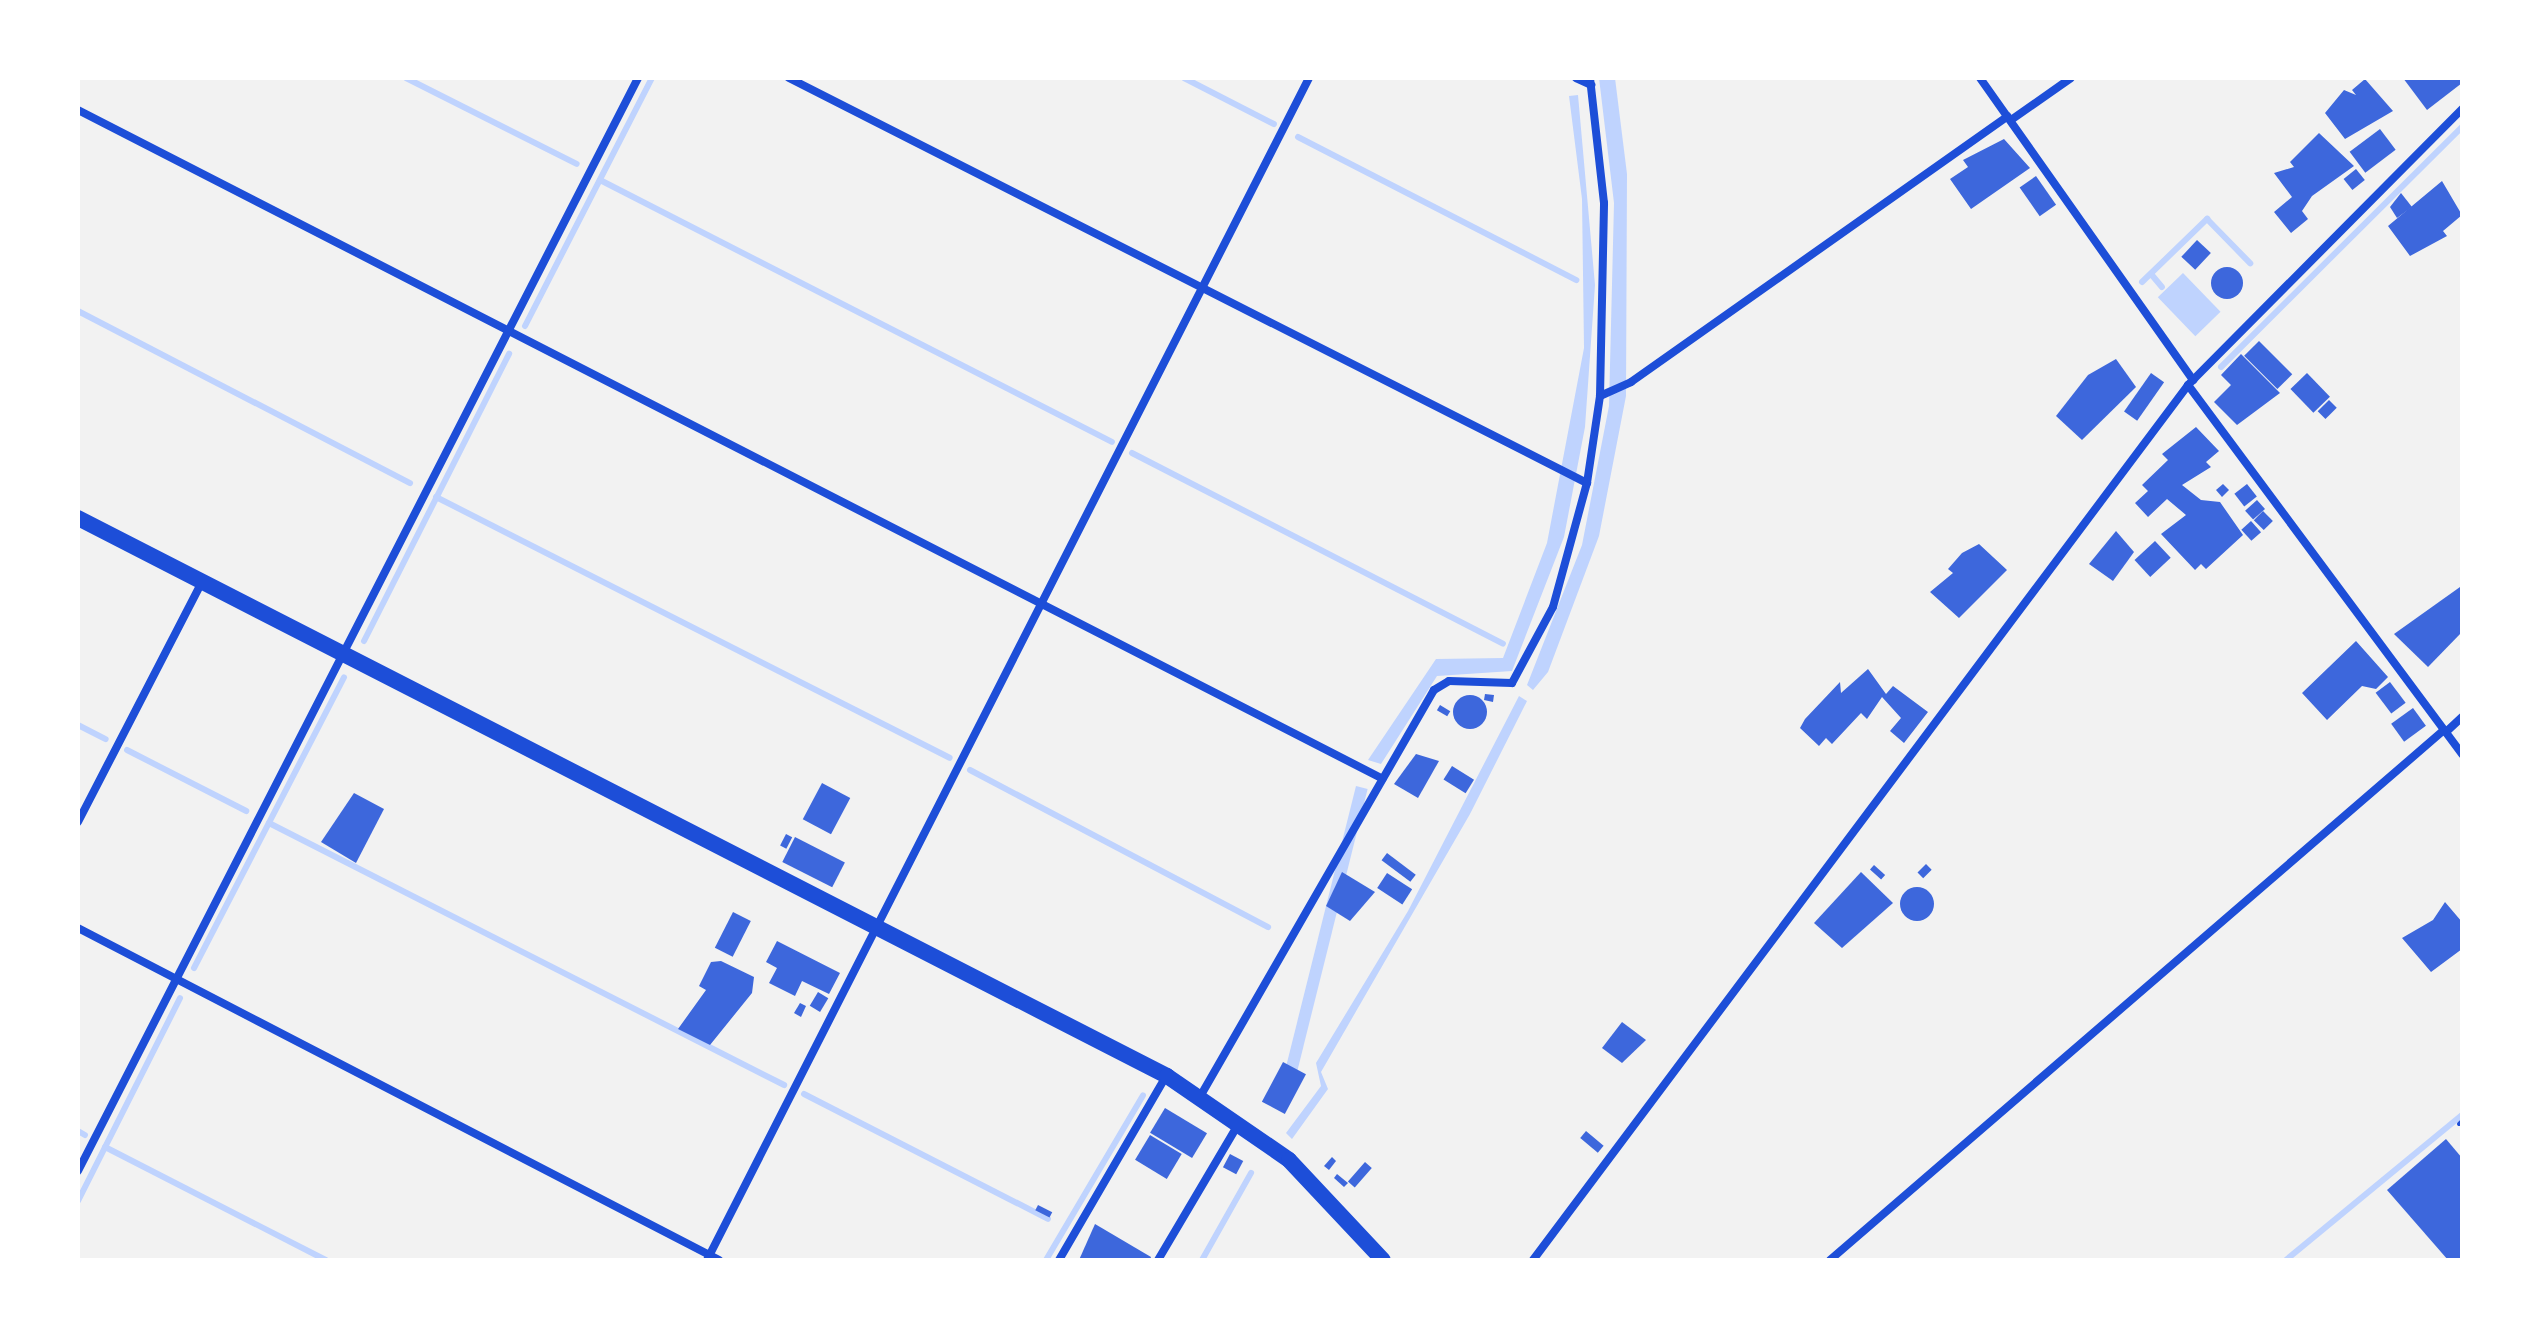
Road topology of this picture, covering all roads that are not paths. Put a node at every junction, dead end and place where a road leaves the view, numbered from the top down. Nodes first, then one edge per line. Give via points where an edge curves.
1 (638, 78) edge
2 (789, 78) edge
3 (1309, 78) edge
4 (1576, 78) edge
5 (1980, 78) edge
6 (2071, 78) edge
7 (1591, 82) edge
8 (2462, 109) edge
9 (78, 110) edge
10 (2009, 118) junction
11 (1201, 289) junction
12 (508, 333) junction
13 (2191, 383) junction
14 (1600, 396) junction
15 (1583, 481) junction
16 (78, 518) edge
17 (202, 581) junction
18 (1042, 605) junction
19 (342, 656) junction
20 (2462, 717) edge
21 (2445, 731) junction
22 (2462, 754) edge
23 (1383, 779) junction
24 (78, 822) edge
25 (78, 928) edge
26 (873, 930) junction
27 (176, 974) junction
28 (1167, 1076) junction
29 (1201, 1095) junction
30 (1240, 1122) junction
31 (78, 1171) edge
32 (708, 1258) edge
33 (719, 1260) edge
34 (1059, 1260) edge
35 (1158, 1260) edge
36 (1383, 1260) edge
37 (1533, 1260) edge
38 (1830, 1260) edge

1 - 12 street
2 - 11 street
3 - 11 street
4 - 7 street
5 - 10 street
6 - 10 street
7 - 14 street via 1604,203
8 - 13 street
9 - 12 street
10 - 13 street
10 - 14 street via 1631,382
11 - 15 street
11 - 18 street
12 - 18 street
12 - 19 street
13 - 21 street
13 - 37 street
14 - 15 street
15 - 23 street via 1553,607 1522,675 1512,683 1438,685
16 - 17 main road
17 - 19 main road
17 - 24 street
18 - 23 street
18 - 26 street
19 - 26 main road
19 - 27 street
20 - 21 street
21 - 22 street
21 - 38 street
23 - 29 street
25 - 27 street
26 - 28 main road
26 - 32 street
27 - 31 street
27 - 32 street
28 - 29 main road
28 - 34 street
29 - 30 main road
30 - 35 street
30 - 36 main road via 1334,1202
32 - 33 street

